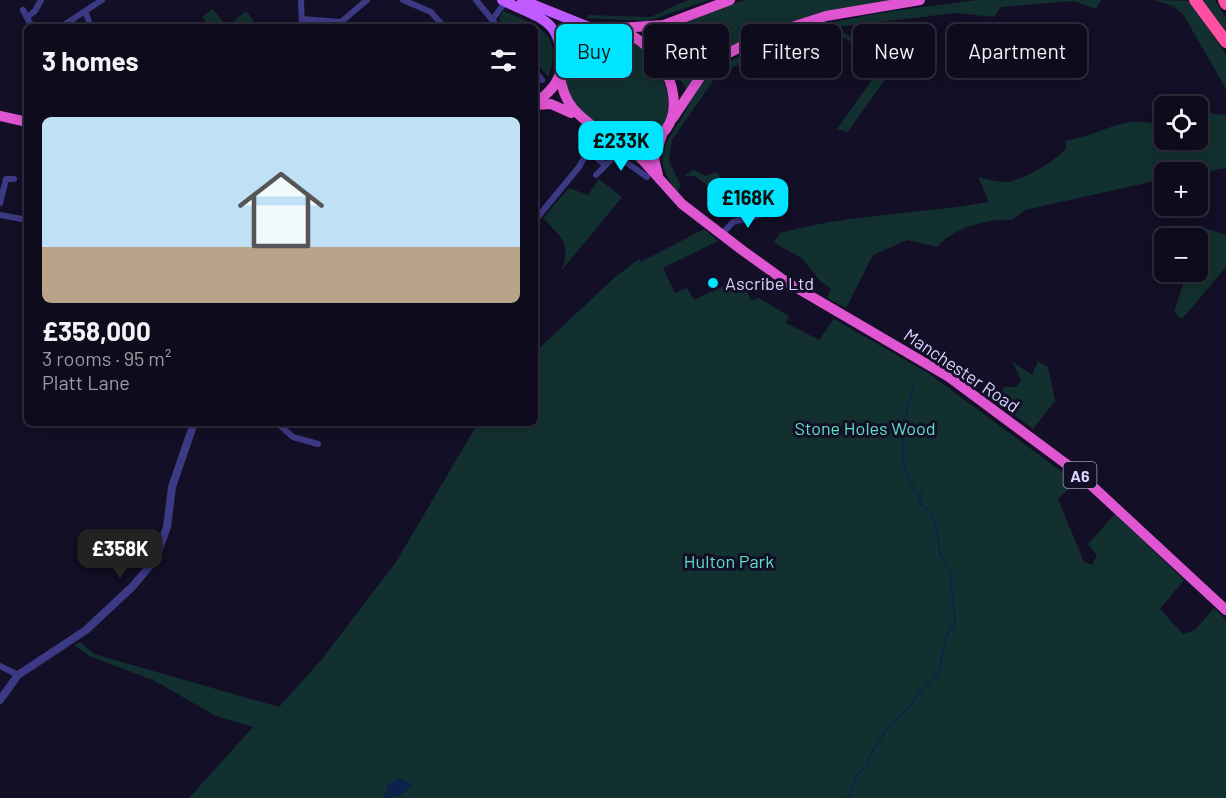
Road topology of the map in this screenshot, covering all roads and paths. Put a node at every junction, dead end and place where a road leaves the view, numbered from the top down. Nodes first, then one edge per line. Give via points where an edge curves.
1 (41, 0) edge
2 (102, 0) edge
3 (301, 0) edge
4 (367, 0) edge
5 (403, 0) edge
6 (476, 0) edge
7 (522, 0) edge
8 (730, 0) edge
9 (920, 0) edge
10 (1224, 0) edge
11 (504, 1) edge
12 (1196, 3) edge
13 (1226, 4) edge
14 (23, 10) dead end
15 (85, 11) junction
16 (27, 17) junction
17 (303, 19) junction
18 (492, 20) junction
19 (30, 24) edge
20 (66, 24) edge
21 (90, 24) edge
22 (302, 24) edge
23 (336, 24) edge
24 (344, 24) edge
25 (441, 24) edge
26 (495, 24) edge
27 (581, 24) edge
28 (632, 28) edge
29 (556, 34) edge
30 (632, 37) edge
31 (1226, 42) edge
32 (538, 75) edge
33 (557, 78) edge
34 (562, 78) edge
35 (542, 80) dead end
36 (538, 102) edge
37 (538, 104) edge
38 (0, 116) edge
39 (582, 119) junction
40 (24, 121) edge
41 (667, 128) junction
42 (599, 131) junction
43 (629, 145) junction
44 (588, 152) junction
45 (605, 165) junction
46 (596, 175) dead end
47 (647, 177) dead end
48 (3, 179) edge
49 (14, 179) dead end
50 (662, 182) junction
51 (0, 202) edge
52 (767, 213) dead end
53 (0, 215) edge
54 (538, 217) edge
55 (24, 219) edge
56 (722, 234) junction
57 (193, 426) edge
58 (280, 426) edge
59 (318, 444) dead end
60 (1226, 610) edge
61 (0, 666) edge
62 (18, 675) junction
63 (0, 700) edge

1 - 16 street
2 - 15 street
3 - 17 street
4 - 24 street
5 - 25 street via 431,12
6 - 18 street
7 - 27 main road
8 - 28 highway via 664,25
9 - 41 highway via 826,16 758,38 707,67
10 - 13 highway
11 - 18 street
11 - 29 main road via 538,16
12 - 31 highway
14 - 16 street
15 - 20 street
15 - 21 street
16 - 19 street
17 - 22 street
17 - 23 street
18 - 26 street
30 - 41 highway via 644,43 667,76 674,95
32 - 35 street
33 - 36 highway
34 - 39 highway via 564,96
37 - 39 highway via 559,106
38 - 40 highway
39 - 42 highway
41 - 43 highway via 648,143
41 - 50 highway via 654,159
42 - 43 highway
42 - 44 street
43 - 50 highway, Manchester Road / A6
44 - 45 street
44 - 54 street
45 - 46 street
45 - 47 street via 611,157 619,155
48 - 49 street
48 - 51 street
50 - 56 highway, Manchester Road / A6 via 682,204
52 - 56 street via 744,217 730,224
53 - 55 street
56 - 60 highway, Manchester Road / A6 via 785,281 932,366 1017,426 1098,491
57 - 62 street via 172,487 167,527 155,560 86,630
58 - 59 street via 293,437
61 - 62 street
62 - 63 street

